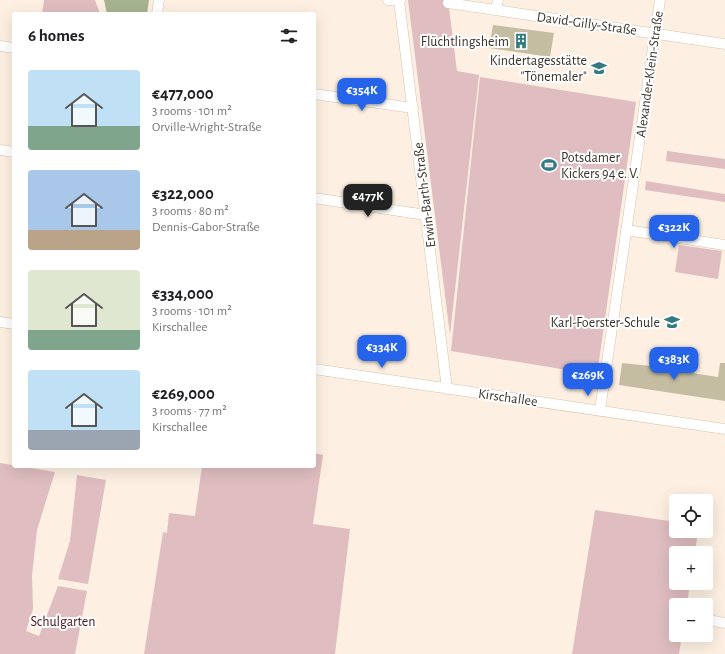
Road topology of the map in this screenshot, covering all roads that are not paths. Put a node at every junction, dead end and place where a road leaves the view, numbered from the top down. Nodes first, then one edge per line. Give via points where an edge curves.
1 (159, 0) edge
2 (388, 0) edge
3 (660, 0) edge
4 (400, 1) edge
5 (448, 3) dead end
6 (497, 5) edge
7 (157, 12) edge
8 (655, 34) junction
9 (725, 44) edge
10 (0, 46) edge
11 (12, 48) edge
12 (316, 94) edge
13 (413, 108) junction
14 (0, 150) edge
15 (12, 152) edge
16 (316, 198) edge
17 (426, 215) junction
18 (626, 230) junction
19 (725, 245) edge
20 (0, 322) edge
21 (12, 324) edge
22 (316, 369) edge
23 (447, 389) junction
24 (600, 410) junction
25 (725, 429) edge
26 (713, 621) edge
27 (725, 623) edge

1 - 7 street
2 - 4 street
3 - 8 street, Alexander-Klein-Straße
4 - 13 street, Erwin-Barth-Straße
5 - 6 street, David-Gilly-Straße
6 - 8 street, David-Gilly-Straße
8 - 9 street, David-Gilly-Straße
8 - 18 street, Alexander-Klein-Straße
10 - 11 street
12 - 13 street
13 - 17 street, Erwin-Barth-Straße
14 - 15 street
16 - 17 street
17 - 23 street, Erwin-Barth-Straße
18 - 19 street
18 - 24 street, Alexander-Klein-Straße
20 - 21 street
22 - 23 street, Kirschallee
23 - 24 street, Kirschallee
24 - 25 street, Kirschallee
26 - 27 street

